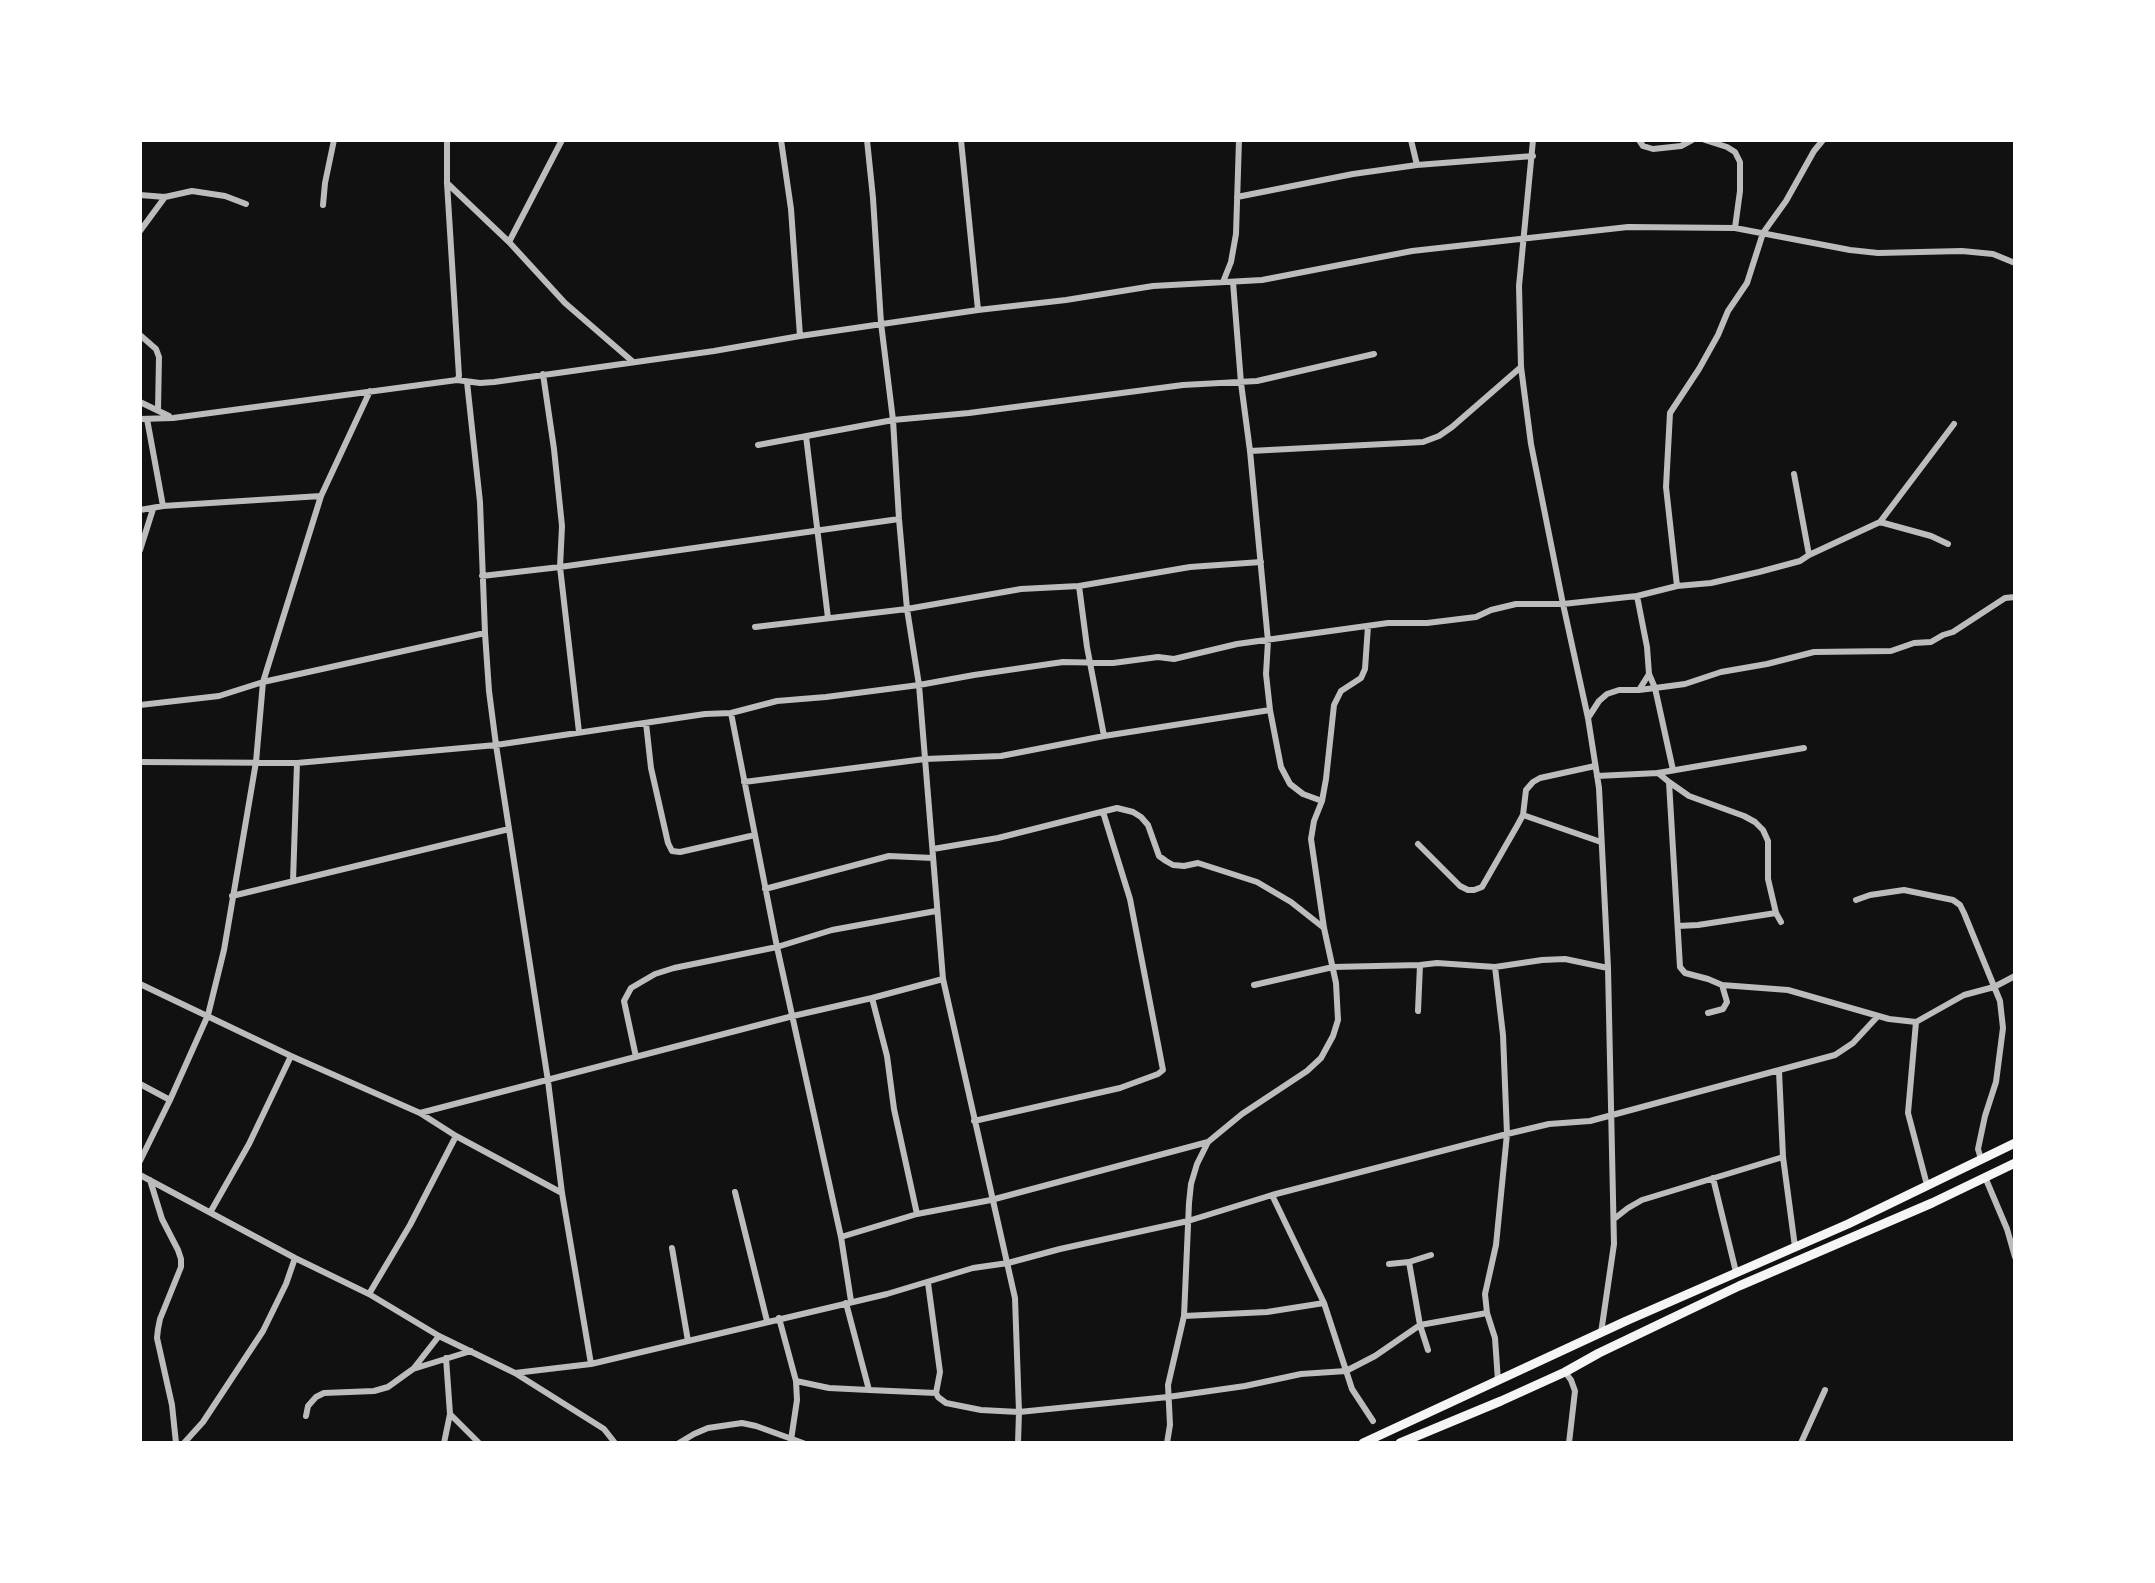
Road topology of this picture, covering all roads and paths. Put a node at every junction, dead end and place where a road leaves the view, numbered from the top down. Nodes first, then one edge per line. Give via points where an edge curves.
1 (334, 140) edge
2 (447, 140) edge
3 (562, 140) edge
4 (781, 140) edge
5 (867, 140) edge
6 (961, 140) edge
7 (1239, 140) edge
8 (1411, 140) edge
9 (1533, 140) edge
10 (1639, 140) edge
11 (1692, 140) edge
12 (1705, 140) edge
13 (1823, 140) edge
14 (1533, 156) junction
15 (1417, 165) junction
16 (447, 183) junction
17 (140, 195) edge
18 (165, 197) junction
19 (1237, 197) junction
20 (246, 204) dead end
21 (323, 205) dead end
22 (1735, 228) junction
23 (140, 231) edge
24 (1763, 233) junction
25 (1522, 237) junction
26 (509, 242) junction
27 (2015, 263) edge
28 (1223, 282) junction
29 (1233, 282) junction
30 (978, 310) junction
31 (881, 323) junction
32 (140, 335) edge
33 (800, 336) junction
34 (1374, 354) dead end
35 (632, 361) junction
36 (1521, 367) junction
37 (543, 374) junction
38 (457, 380) junction
39 (467, 382) junction
40 (1241, 383) junction
41 (370, 391) junction
42 (140, 402) edge
43 (158, 410) junction
44 (173, 418) junction
45 (144, 419) edge
46 (893, 420) junction
47 (1954, 424) dead end
48 (806, 436) junction
49 (758, 445) dead end
50 (1250, 451) junction
51 (1794, 474) dead end
52 (321, 496) junction
53 (163, 506) junction
54 (153, 509) junction
55 (140, 510) edge
56 (899, 519) junction
57 (1880, 522) junction
58 (817, 530) junction
59 (1948, 544) dead end
60 (140, 550) edge
61 (1809, 555) junction
62 (1261, 562) junction
63 (560, 567) junction
64 (482, 576) junction
65 (1079, 586) junction
66 (1677, 586) junction
67 (1637, 596) junction
68 (2015, 597) edge
69 (1563, 604) junction
70 (907, 609) junction
71 (828, 618) junction
72 (1368, 626) junction
73 (755, 627) dead end
74 (485, 633) junction
75 (1268, 641) junction
76 (1090, 663) junction
77 (1649, 674) junction
78 (263, 682) junction
79 (919, 685) junction
80 (1655, 688) junction
81 (1639, 690) junction
82 (140, 705) edge
83 (1270, 710) junction
84 (731, 713) junction
85 (1588, 718) junction
86 (646, 723) junction
87 (579, 732) junction
88 (1104, 736) junction
89 (496, 745) junction
90 (1804, 748) dead end
91 (925, 759) junction
92 (140, 762) edge
93 (256, 762) junction
94 (297, 763) junction
95 (1595, 766) junction
96 (1673, 770) junction
97 (1658, 773) junction
98 (1597, 776) junction
99 (744, 782) junction
100 (1669, 782) junction
101 (1322, 801) junction
102 (1103, 812) junction
103 (1523, 815) junction
104 (509, 829) junction
105 (755, 835) junction
106 (1601, 842) junction
107 (1418, 844) dead end
108 (933, 854) junction
109 (293, 881) junction
110 (765, 889) junction
111 (232, 896) junction
112 (1856, 900) dead end
113 (936, 911) junction
114 (1776, 913) junction
115 (1781, 922) dead end
116 (1678, 926) junction
117 (1324, 928) junction
118 (777, 947) junction
119 (1420, 965) junction
120 (1333, 967) junction
121 (1495, 967) junction
122 (1608, 968) junction
123 (2015, 976) edge
124 (943, 979) junction
125 (140, 984) edge
126 (1254, 985) dead end
127 (1722, 985) junction
128 (1994, 987) junction
129 (872, 998) junction
130 (1418, 1011) dead end
131 (1708, 1013) dead end
132 (208, 1015) junction
133 (793, 1016) junction
134 (1878, 1016) junction
135 (1916, 1022) junction
136 (291, 1056) junction
137 (636, 1057) junction
138 (1779, 1071) junction
139 (548, 1081) junction
140 (140, 1084) edge
141 (170, 1100) junction
142 (420, 1113) junction
143 (1611, 1115) junction
144 (974, 1121) junction
145 (1507, 1134) junction
146 (456, 1136) junction
147 (1208, 1142) junction
148 (2015, 1143) edge
149 (1783, 1157) junction
150 (1981, 1159) junction
151 (140, 1161) edge
152 (2015, 1163) edge
153 (140, 1175) edge
154 (1985, 1177) junction
155 (1713, 1178) junction
156 (150, 1180) junction
157 (1927, 1185) junction
158 (735, 1192) dead end
159 (562, 1193) junction
160 (1272, 1195) junction
161 (991, 1200) junction
162 (211, 1211) junction
163 (917, 1214) junction
164 (1614, 1219) junction
165 (1188, 1221) junction
166 (841, 1237) junction
167 (1795, 1247) junction
168 (672, 1248) dead end
169 (1431, 1255) dead end
170 (2015, 1257) edge
171 (295, 1258) junction
172 (1409, 1262) junction
173 (1008, 1263) junction
174 (1389, 1264) dead end
175 (1736, 1272) junction
176 (928, 1283) junction
177 (369, 1294) junction
178 (849, 1302) junction
179 (1324, 1303) junction
180 (1487, 1313) junction
181 (1184, 1316) junction
182 (779, 1318) junction
183 (767, 1321) junction
184 (1420, 1325) junction
185 (1601, 1333) junction
186 (439, 1336) junction
187 (688, 1341) junction
188 (1428, 1350) dead end
189 (471, 1351) junction
190 (446, 1358) junction
191 (591, 1364) junction
192 (413, 1369) junction
193 (1346, 1371) junction
194 (1565, 1372) junction
195 (515, 1373) junction
196 (796, 1381) junction
197 (1498, 1381) junction
198 (869, 1390) junction
199 (1825, 1390) dead end
200 (936, 1393) junction
201 (1168, 1397) junction
202 (1019, 1412) junction
203 (450, 1414) junction
204 (306, 1416) dead end
205 (1373, 1421) dead end
206 (791, 1440) junction
207 (176, 1443) edge
208 (184, 1443) edge
209 (444, 1443) edge
210 (479, 1443) edge
211 (615, 1443) edge
212 (679, 1443) edge
213 (803, 1443) edge
214 (1018, 1443) edge
215 (1167, 1443) edge
216 (1363, 1443) edge
217 (1400, 1443) edge
218 (1569, 1443) edge
219 (1801, 1443) edge

1 - 21 street
2 - 16 street
3 - 26 street
4 - 33 street
5 - 31 street
6 - 30 street
7 - 19 street
8 - 15 street
9 - 14 street
10 - 11 street via 1653,149
12 - 22 street via 1735,152 1740,162
13 - 24 street
14 - 15 street
14 - 25 street
15 - 19 street
16 - 26 street
16 - 38 street
17 - 18 street
18 - 20 street via 192,191
18 - 23 street
19 - 28 street via 1234,248
22 - 24 street
22 - 25 street via 1628,227
24 - 27 street via 1850,250 1962,251
24 - 66 street via 1747,283 1670,413 1666,487
25 - 29 street
25 - 36 street
26 - 35 street via 565,303
28 - 29 street
28 - 30 street
29 - 40 street
30 - 31 street
31 - 33 street
31 - 46 street
32 - 43 street via 159,357
33 - 35 street
34 - 40 street
35 - 37 street
36 - 50 street via 1452,427 1423,442
36 - 69 street
37 - 39 street
37 - 63 street via 562,526
38 - 39 street
38 - 41 street
39 - 64 street
40 - 46 street via 1183,385
40 - 50 street
41 - 44 street
41 - 52 street
42 - 43 street
43 - 44 street
44 - 45 street
45 - 53 street
46 - 48 street
46 - 56 street
47 - 57 street
48 - 49 street
48 - 58 street
50 - 62 street
51 - 61 street
52 - 53 street
52 - 78 street
53 - 54 street
54 - 55 street
54 - 60 street
56 - 58 street
56 - 70 street
57 - 59 street
57 - 61 street
58 - 63 street
58 - 71 street
61 - 66 street via 1759,572
62 - 65 street via 1190,567
62 - 75 street
63 - 64 street
63 - 87 street
64 - 74 street
65 - 70 street via 1021,589
65 - 76 street
66 - 67 street
67 - 69 street
67 - 77 street
68 - 80 street via 1931,642 1891,651 1814,652
69 - 72 street via 1516,604 1476,617
69 - 85 street
70 - 71 street
70 - 79 street
71 - 73 street
72 - 75 street
72 - 101 street via 1365,669 1334,705
74 - 78 street
74 - 89 street
75 - 76 street via 1174,659
75 - 83 street
76 - 79 street via 1063,662
76 - 88 street
77 - 80 street
77 - 81 street
78 - 82 street via 219,696
78 - 93 street
79 - 84 street via 777,701
79 - 91 street
80 - 81 street
80 - 96 street
81 - 85 street via 1607,694
83 - 88 street
83 - 101 street via 1281,767 1290,784
84 - 86 street
84 - 99 street
85 - 95 street
86 - 87 street
86 - 105 street via 651,768 672,851
87 - 89 street
88 - 91 street via 1001,756
89 - 94 street
89 - 104 street
90 - 96 street
91 - 99 street
91 - 108 street
92 - 93 street
93 - 94 street
93 - 111 street
94 - 109 street
95 - 98 street
95 - 103 street via 1533,782 1526,790
96 - 97 street
97 - 98 street
97 - 100 street
98 - 106 street
99 - 105 street
100 - 114 street via 1763,830
100 - 116 street
101 - 117 street via 1311,839
102 - 108 street
102 - 117 street via 1117,808 1141,817 1159,856 1173,865 1198,863 1257,882
102 - 144 street via 1130,899 1163,1070 1120,1088
103 - 106 street
103 - 107 street via 1482,887 1474,890 1460,886
104 - 109 street
104 - 139 street
105 - 110 street
106 - 122 street
108 - 110 street via 889,856
108 - 113 street
109 - 111 street
110 - 118 street
111 - 132 street
112 - 128 street via 1904,890 1953,900 1964,913
113 - 118 street via 832,930
113 - 124 street
114 - 115 street
114 - 116 street
116 - 127 street via 1680,967
117 - 120 street
118 - 133 street
118 - 137 street via 674,968 631,988 624,1007
119 - 120 street
119 - 121 street
119 - 130 street
120 - 126 street
120 - 147 street via 1338,1020 1321,1058
121 - 122 street via 1565,959
121 - 145 street
122 - 143 street
123 - 128 street
124 - 129 street
124 - 144 street
125 - 132 street
127 - 131 street via 1727,1002 1723,1009
127 - 134 street via 1788,990
128 - 135 street via 1964,995
128 - 150 street via 2003,1028 1996,1082 1978,1149
129 - 133 street
129 - 163 street
132 - 136 street
132 - 141 street
133 - 137 street
133 - 166 street
134 - 135 street
134 - 138 street via 1835,1055
135 - 157 street via 1908,1113
136 - 142 street
136 - 162 street
137 - 139 street
138 - 143 street
138 - 149 street
139 - 142 street
139 - 159 street
140 - 141 street
141 - 151 street
142 - 146 street
143 - 145 street
143 - 164 street
144 - 161 street
145 - 160 street
145 - 180 street via 1496,1245 1485,1294
146 - 159 street
146 - 177 street
147 - 161 street
147 - 165 street via 1191,1184
148 - 150 main road
149 - 155 street
149 - 167 street
150 - 157 main road
152 - 154 main road
153 - 156 street
154 - 170 street
154 - 194 main road via 1727,1292
155 - 164 street via 1642,1200
155 - 175 street
156 - 162 street
156 - 207 street via 181,1259 157,1338
157 - 167 main road
158 - 183 street
159 - 191 street
160 - 165 street
160 - 179 street
161 - 163 street
161 - 173 street
162 - 171 street
163 - 166 street
164 - 185 street
165 - 173 street
165 - 181 street
166 - 178 street
167 - 175 main road
168 - 187 street
169 - 172 street
171 - 177 street
171 - 208 street via 263,1331
172 - 174 street
172 - 184 street
173 - 176 street
173 - 202 street via 1015,1298
175 - 185 main road
176 - 178 street
176 - 200 street via 940,1372
177 - 186 street
178 - 182 street
178 - 198 street
179 - 181 street
179 - 193 street
180 - 184 street
180 - 197 street
181 - 201 street
182 - 183 street
182 - 196 street
183 - 187 street
184 - 188 street
184 - 193 street
185 - 197 main road
186 - 189 street
186 - 192 street
187 - 191 street
189 - 190 street
189 - 195 street
190 - 192 street
190 - 203 street
191 - 195 street
192 - 204 street via 374,1391 324,1393 308,1406
193 - 201 street
193 - 205 street
194 - 217 main road
194 - 218 street via 1575,1391
195 - 211 street via 604,1429
196 - 198 street
196 - 206 street
197 - 216 main road
198 - 200 street
199 - 219 street
200 - 202 street via 952,1405
201 - 202 street
201 - 215 street
202 - 214 street
203 - 209 street
203 - 210 street
206 - 212 street via 742,1423 708,1428
206 - 213 street

